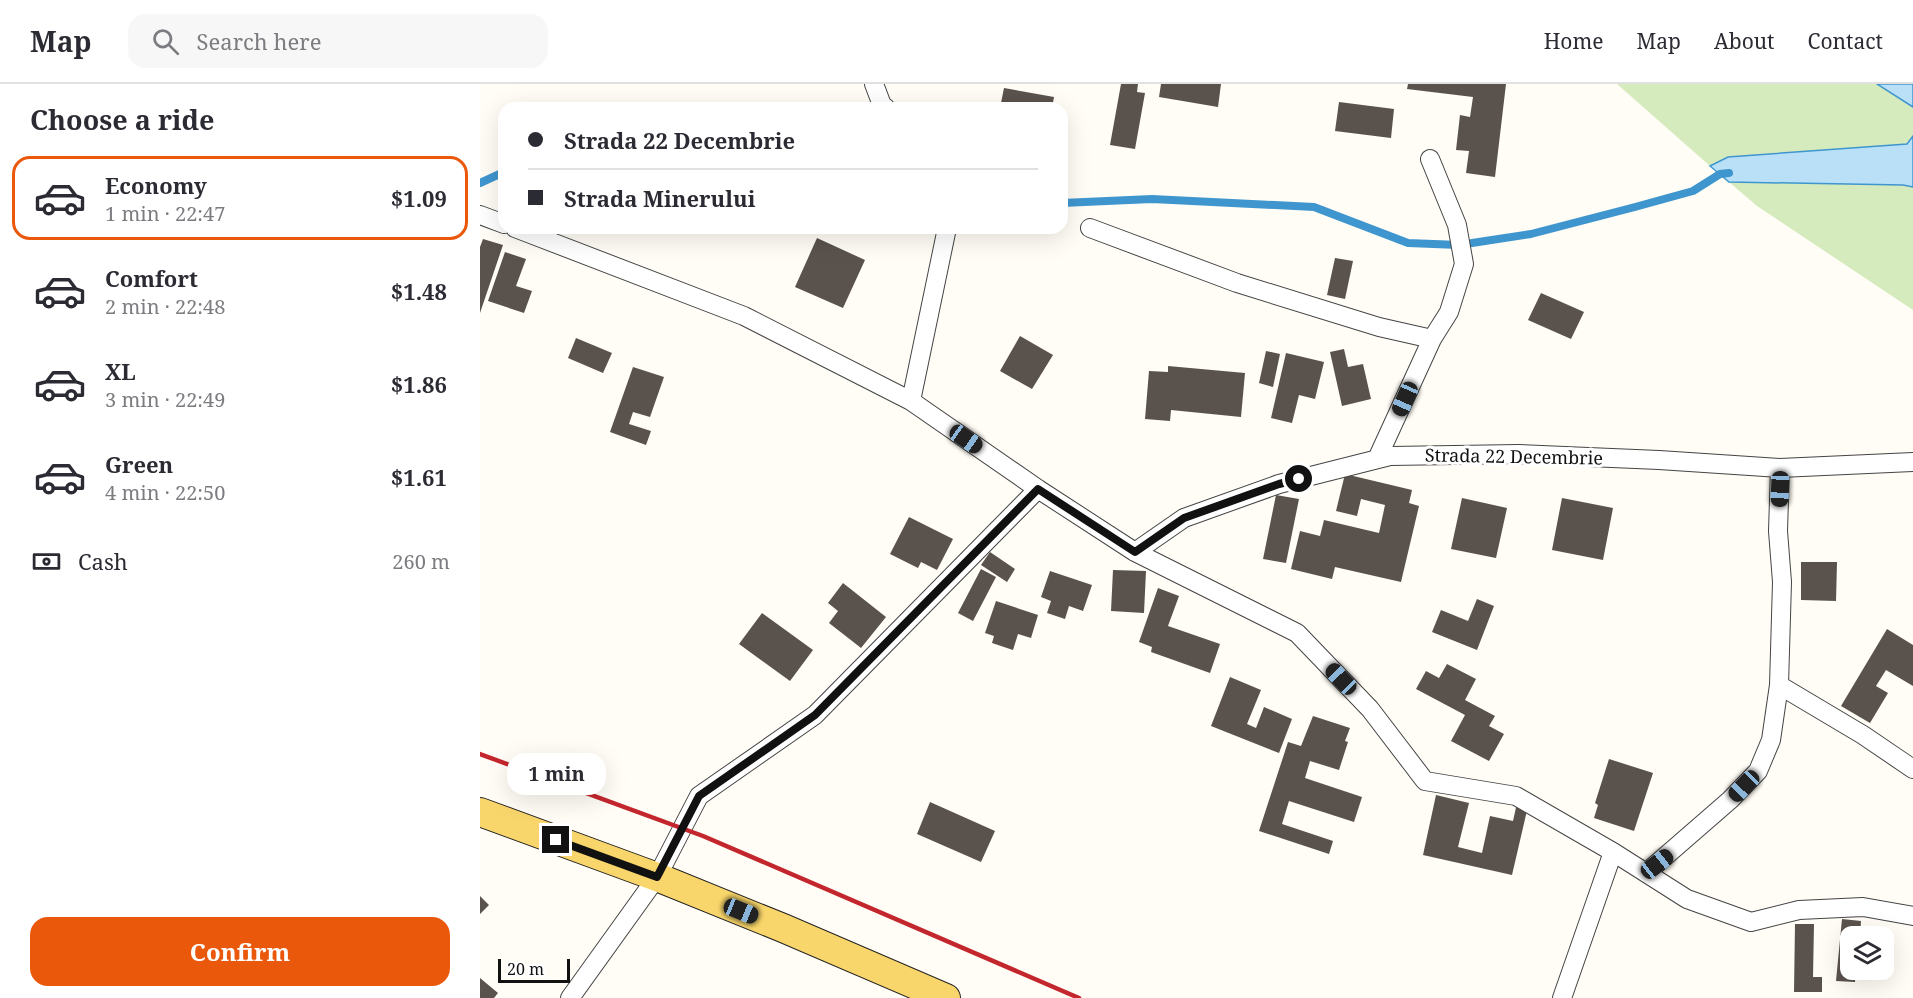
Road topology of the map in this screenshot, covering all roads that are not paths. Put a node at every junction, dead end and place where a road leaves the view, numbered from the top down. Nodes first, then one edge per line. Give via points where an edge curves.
1 (874, 84) edge
2 (881, 102) edge
3 (1430, 159) dead end
4 (480, 215) edge
5 (498, 222) edge
6 (1090, 228) dead end
7 (530, 234) edge
8 (946, 234) edge
9 (1432, 339) junction
10 (911, 401) junction
11 (1377, 459) junction
12 (1913, 462) edge
13 (1780, 468) junction
14 (1038, 489) junction
15 (1135, 552) junction
16 (1779, 685) junction
17 (1913, 769) edge
18 (480, 812) edge
19 (1613, 852) junction
20 (1646, 873) junction
21 (657, 877) junction
22 (1913, 916) edge
23 (570, 998) edge
24 (946, 998) edge
25 (1562, 998) edge

1 - 2 street
3 - 9 street via 1457,225 1464,264 1449,312
4 - 5 street
6 - 9 street via 1237,283 1379,327
7 - 10 street via 744,316
8 - 10 street
9 - 11 street
10 - 14 street
11 - 13 street, Strada 22 Decembrie via 1519,454
11 - 15 street, Strada 22 Decembrie via 1279,484 1184,518
12 - 13 street, Strada 22 Decembrie
13 - 16 street
14 - 15 street
14 - 21 street via 815,715 699,796
15 - 19 street via 1297,633 1370,709 1425,781 1516,796
16 - 17 street
16 - 20 street via 1771,740 1758,771
18 - 21 main road
19 - 20 street
19 - 25 street
20 - 22 street via 1687,899 1752,922 1799,910 1863,907
21 - 23 street
21 - 24 main road

